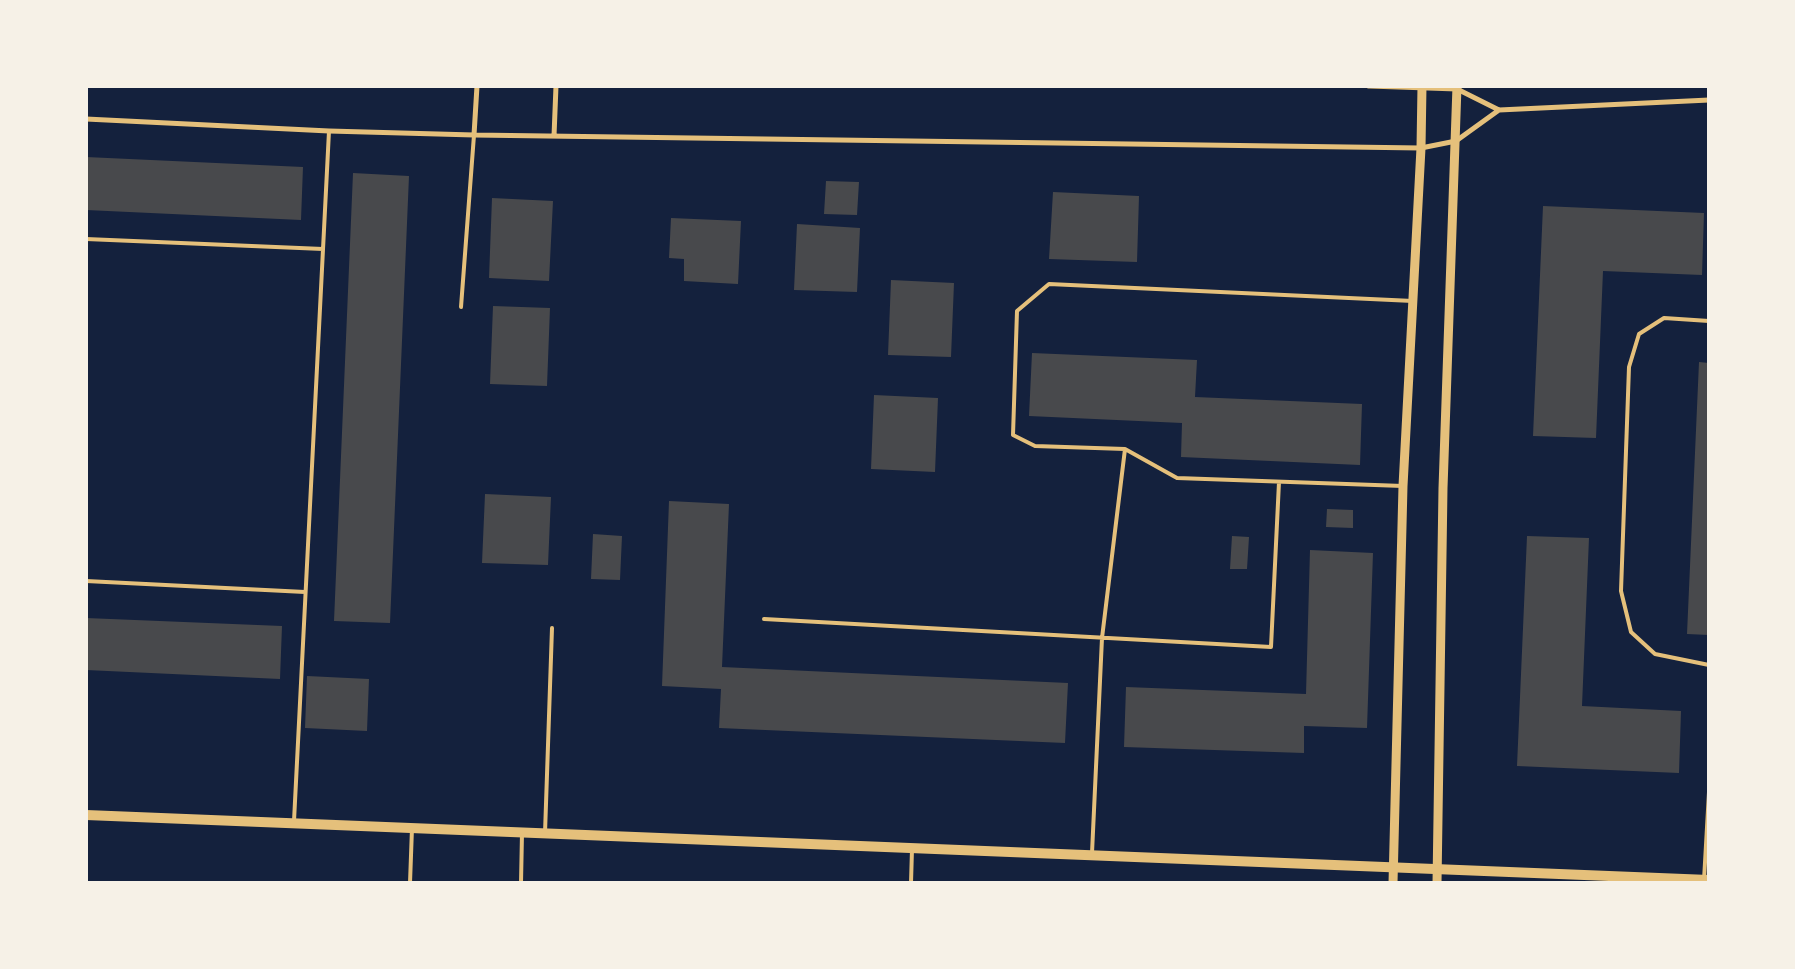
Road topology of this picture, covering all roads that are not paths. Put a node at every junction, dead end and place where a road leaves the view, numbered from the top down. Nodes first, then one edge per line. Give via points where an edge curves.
1 (477, 86) edge
2 (556, 86) edge
3 (1370, 86) edge
4 (1422, 87) edge
5 (1457, 88) edge
6 (1709, 100) edge
7 (1499, 110) junction
8 (86, 119) edge
9 (329, 131) junction
10 (474, 135) junction
11 (554, 136) junction
12 (1456, 141) junction
13 (1421, 148) junction
14 (86, 239) edge
15 (323, 249) junction
16 (1413, 301) junction
17 (461, 307) dead end
18 (1709, 321) edge
19 (1125, 449) junction
20 (1279, 482) junction
21 (1403, 486) junction
22 (86, 580) edge
23 (305, 592) junction
24 (764, 619) dead end
25 (552, 628) dead end
26 (1102, 638) junction
27 (1709, 664) edge
28 (1709, 792) edge
29 (86, 815) edge
30 (294, 824) junction
31 (412, 828) junction
32 (522, 833) junction
33 (545, 833) junction
34 (912, 849) junction
35 (1092, 856) junction
36 (1393, 867) junction
37 (1437, 870) junction
38 (1706, 880) edge
39 (410, 883) edge
40 (520, 883) edge
41 (911, 883) edge
42 (1393, 883) edge
43 (1437, 883) edge

1 - 10 street
2 - 11 street
3 - 4 street
4 - 5 street
4 - 13 street
5 - 7 street
5 - 12 street
6 - 7 street
7 - 12 street
8 - 9 street
9 - 10 street
9 - 15 lane
10 - 11 street
10 - 17 lane
11 - 13 street
12 - 13 street
12 - 37 street via 1443,488
13 - 16 street
14 - 15 lane
15 - 23 lane
16 - 19 lane via 1049,284 1017,311 1013,434 1035,446
16 - 21 street
18 - 27 lane via 1664,318 1639,334 1629,367 1621,591 1631,632 1655,654
19 - 20 lane via 1177,478
19 - 26 lane
20 - 21 lane
20 - 26 lane via 1271,647
21 - 36 street
22 - 23 lane
23 - 30 lane
24 - 26 lane
25 - 33 lane
26 - 35 lane
28 - 38 lane
29 - 30 main road
30 - 31 main road
31 - 32 main road
31 - 39 lane
32 - 33 main road
32 - 40 lane
33 - 34 main road
34 - 35 main road
34 - 41 lane
35 - 36 main road
36 - 37 main road
36 - 42 street
37 - 38 main road
37 - 43 street

